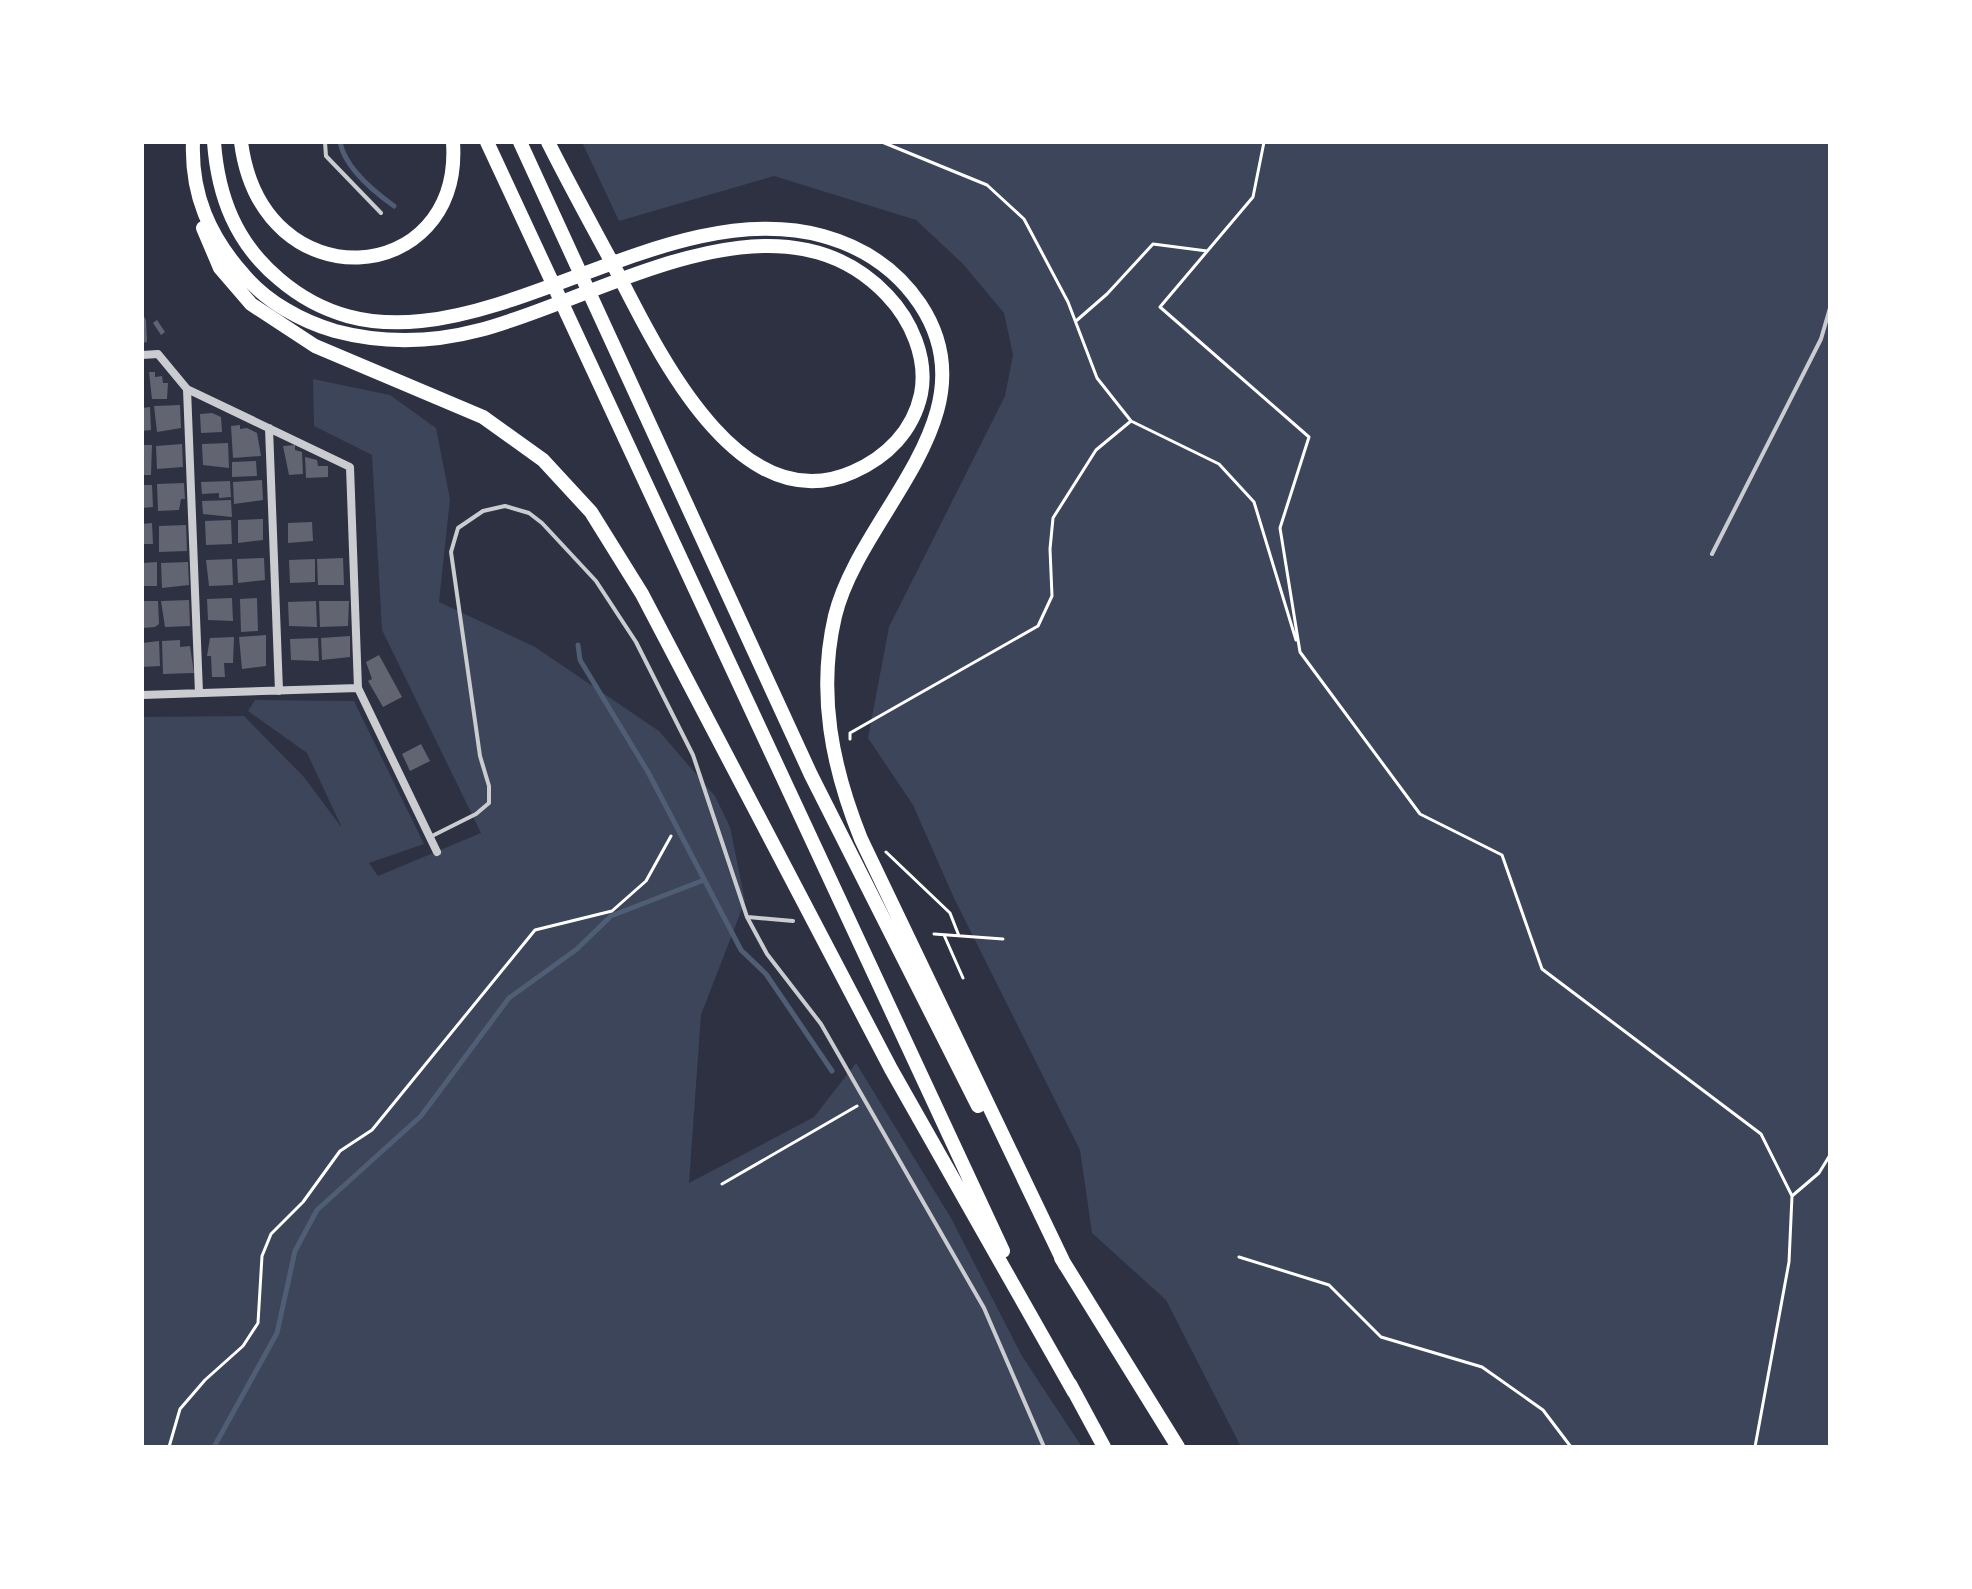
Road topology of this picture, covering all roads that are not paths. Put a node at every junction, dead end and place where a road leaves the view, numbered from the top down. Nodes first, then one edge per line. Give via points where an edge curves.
1 (193, 142) edge
2 (214, 142) edge
3 (241, 142) edge
4 (325, 142) edge
5 (453, 142) edge
6 (487, 142) edge
7 (520, 142) edge
8 (548, 142) edge
9 (200, 206) junction
10 (381, 213) dead end
11 (1830, 308) edge
12 (142, 355) edge
13 (187, 389) junction
14 (269, 428) junction
15 (1712, 554) dead end
16 (358, 688) junction
17 (279, 691) junction
18 (199, 693) junction
19 (142, 695) edge
20 (430, 837) junction
21 (437, 852) dead end
22 (747, 917) junction
23 (793, 921) dead end
24 (1065, 1265) junction
25 (1074, 1392) junction
26 (1044, 1447) edge
27 (1104, 1447) edge
28 (1178, 1447) edge

1 - 9 highway
2 - 24 highway via 223,199 249,249 309,301 350,316 397,322 461,316 667,242 753,227 807,231 858,248 885,265 921,306 943,373 938,411 914,465 852,570 835,616 828,673 834,760 861,839
3 - 5 highway via 252,185 275,222 318,252 354,260 396,249 429,221 447,191
4 - 10 lane via 326,156
6 - 25 highway via 917,1070
7 - 24 highway via 825,802
8 - 9 highway via 683,390 711,428 742,454 794,477 842,477 886,453 911,420 922,386 918,347 898,306 850,266 768,246 718,250 642,271 529,315 477,331 415,341 377,340 329,329 286,309 251,283 223,249
9 - 25 highway via 211,252 251,304 315,346 493,423 543,460 591,512 636,583 898,1082
11 - 15 lane via 1821,339
12 - 13 street via 158,354
13 - 14 street
13 - 18 street
14 - 16 street via 350,467
14 - 17 street
16 - 17 street
16 - 20 street
17 - 18 street
18 - 19 street
20 - 21 street
20 - 22 lane via 489,803 451,552 458,528 483,511 505,506 542,523 596,581 636,642 693,755
22 - 23 lane
22 - 26 lane via 767,954 821,1024 984,1308
24 - 28 highway
25 - 27 highway

